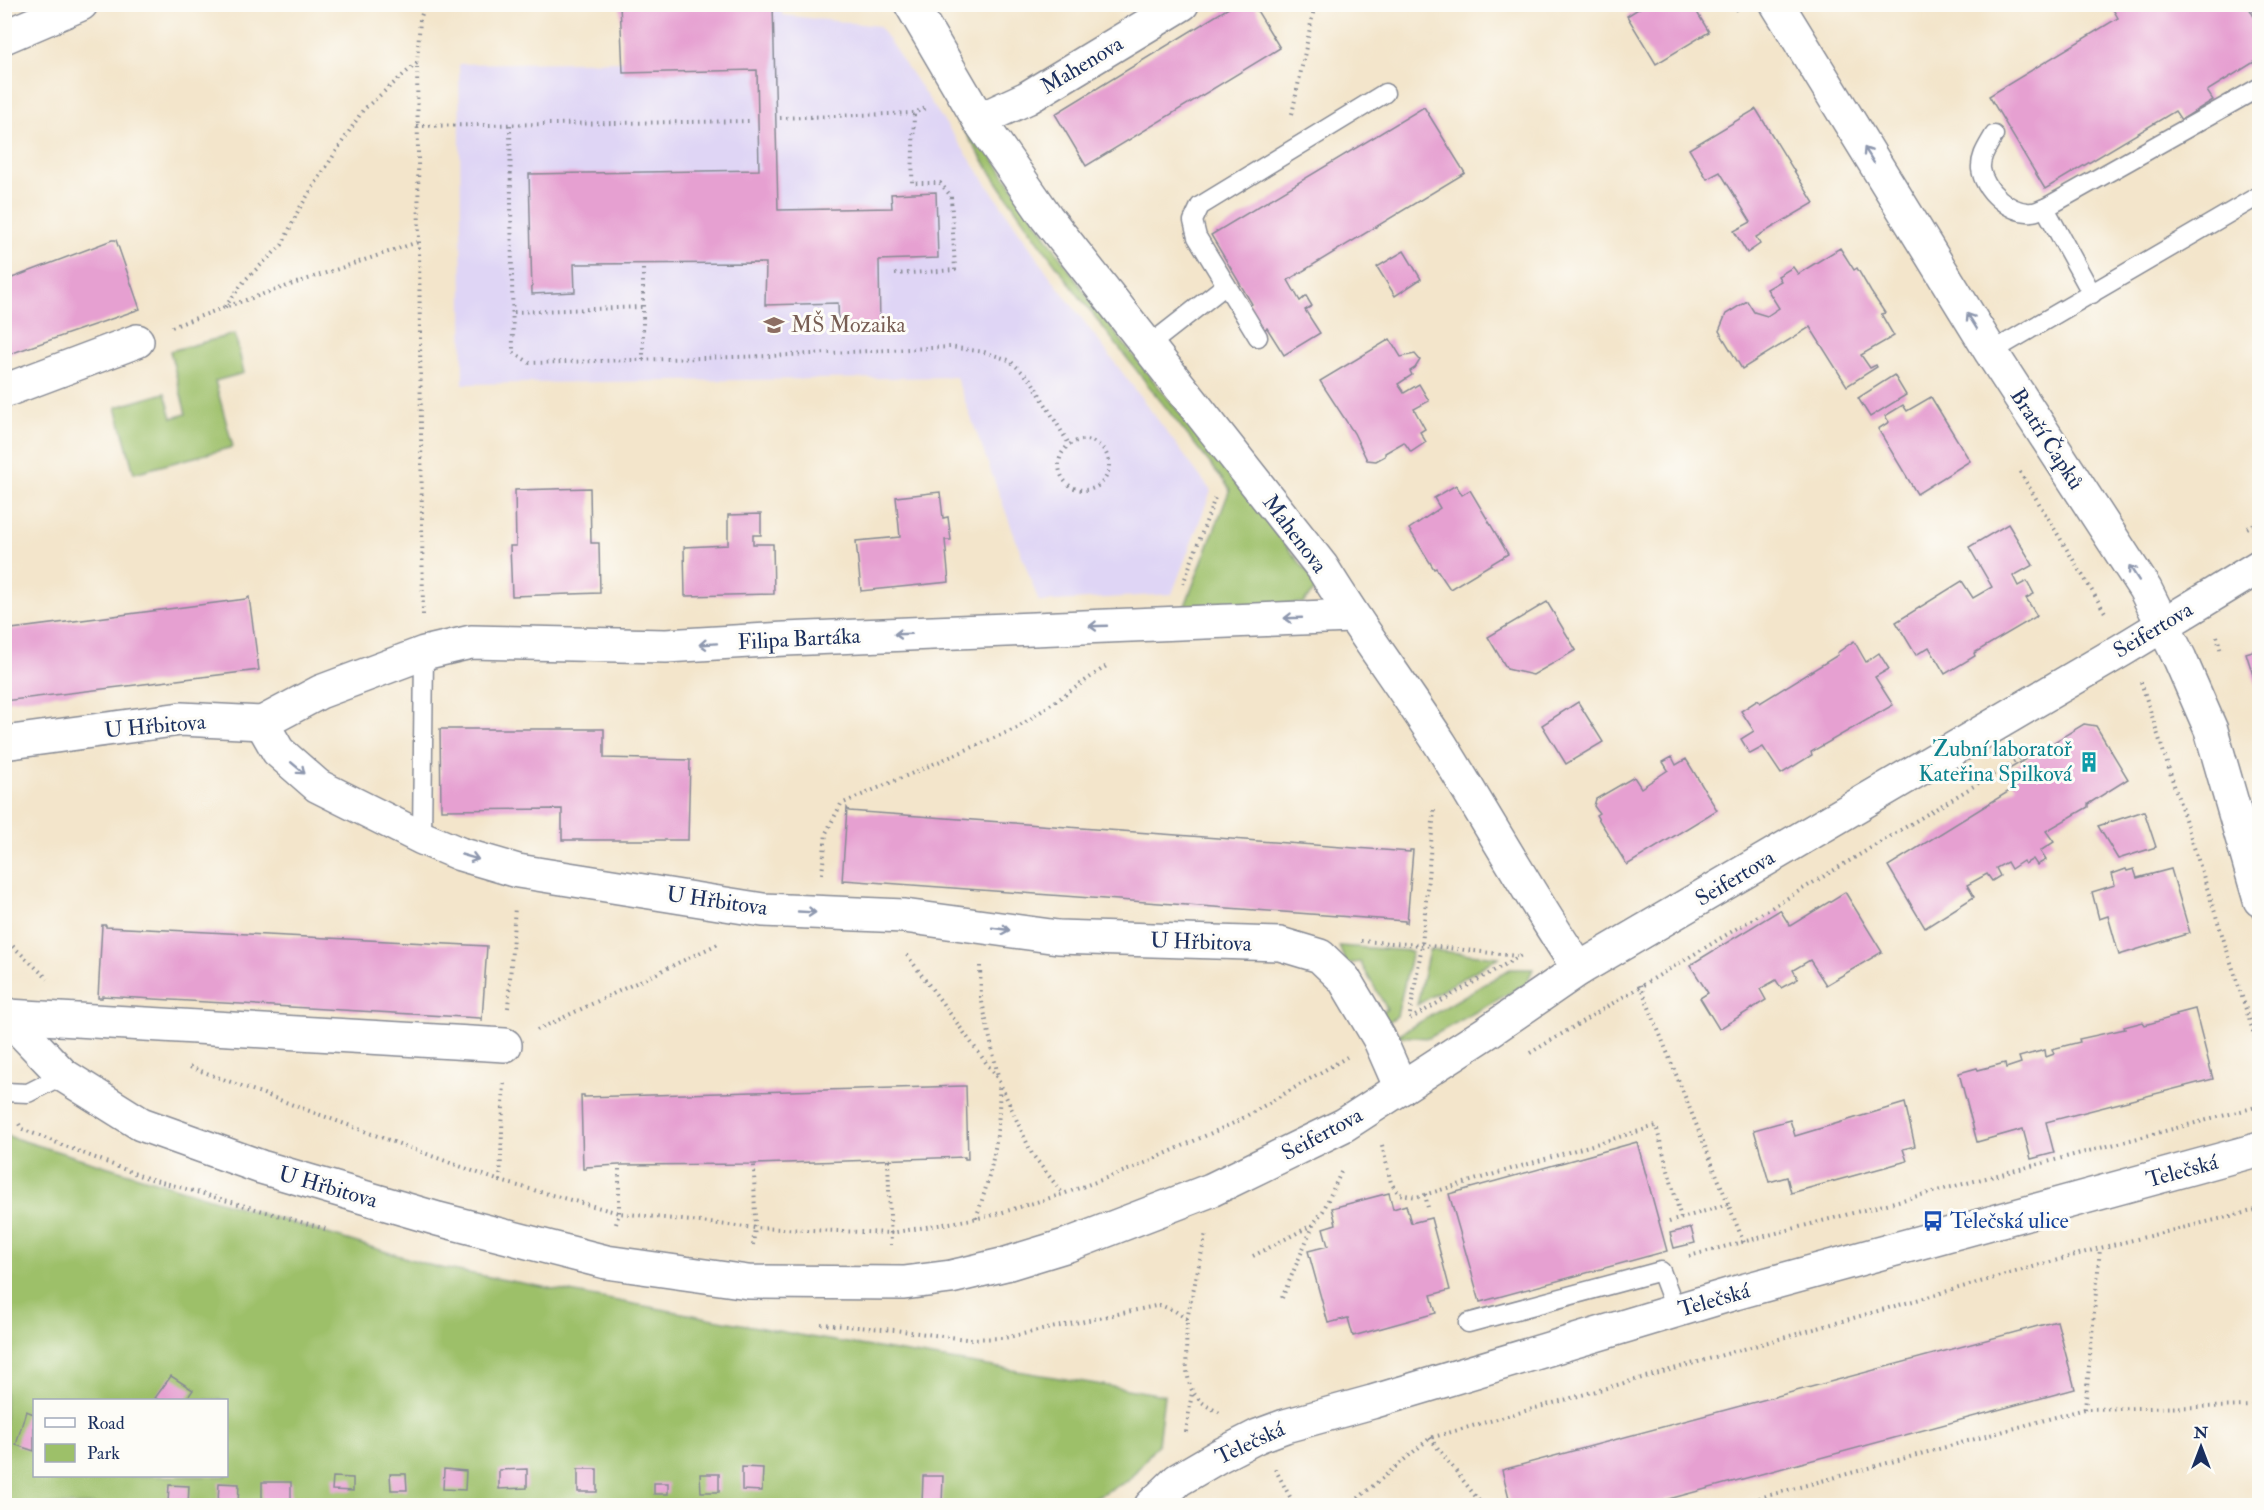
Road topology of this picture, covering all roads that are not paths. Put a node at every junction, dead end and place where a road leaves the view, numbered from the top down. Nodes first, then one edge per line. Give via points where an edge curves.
1 (81, 4) edge
2 (911, 4) edge
3 (1182, 4) edge
4 (1777, 4) edge
5 (4, 37) edge
6 (2259, 87) edge
7 (1385, 93) dead end
8 (979, 120) junction
9 (1994, 135) dead end
10 (2259, 195) edge
11 (2045, 208) junction
12 (1226, 285) junction
13 (2092, 294) junction
14 (1258, 337) dead end
15 (137, 341) road end
16 (1148, 346) junction
17 (1991, 352) junction
18 (4, 391) edge
19 (2259, 566) edge
20 (1351, 616) junction
21 (2162, 624) junction
22 (424, 653) junction
23 (262, 723) junction
24 (4, 744) edge
25 (422, 838) junction
26 (2259, 900) edge
27 (1579, 969) junction
28 (6, 1015) edge
29 (506, 1045) road end
30 (63, 1075) junction
31 (1401, 1088) junction
32 (4, 1092) edge
33 (2259, 1149) edge
34 (1211, 1190) joint
35 (1676, 1311) junction
36 (1468, 1323) dead end
37 (1151, 1506) edge

1 - 5 street
2 - 8 street, Mahenova
3 - 8 street, Mahenova via 1027,98
17 -> 4 street, Bratří Čapků
6 - 11 lane
7 - 12 lane via 1200,206 1193,221 1197,237
8 - 16 street, Mahenova via 1047,218
9 - 11 lane via 1983,153 1981,170 1989,187 2013,208 2032,213
10 - 13 lane
11 - 13 lane
12 - 14 lane
12 - 16 lane
13 - 17 lane
15 - 18 street
16 - 20 street, Mahenova via 1322,567
21 -> 17 street, Bratří Čapků via 2145,590
19 - 21 street, Seifertova
20 -> 22 street, Filipa Bartáka via 666,646 471,642
20 - 27 street, Mahenova via 1391,669
21 - 26 street, Bratří Čapků via 2211,730
21 - 27 street, Seifertova
22 - 23 street, Filipa Bartáka via 320,692
22 - 25 lane
23 - 24 street, U Hřbitova via 181,719
23 -> 25 street, U Hřbitova via 278,751 318,786
25 -> 31 street, U Hřbitova via 518,871 763,910 904,916 1058,937 1280,944 1320,956 1344,979 1379,1038
27 - 31 street, Seifertova
28 - 29 street, U Hřbitova
28 - 30 street, U Hřbitova
30 - 32 lane via 28,1093
30 - 34 street, U Hřbitova via 141,1124 261,1167 438,1219 606,1262 748,1282 904,1283 951,1277 1068,1245
31 - 34 street, Seifertova via 1344,1125
33 - 35 street, Telečská
35 - 36 lane via 1661,1271
35 - 37 street, Telečská via 1258,1436 1179,1480

